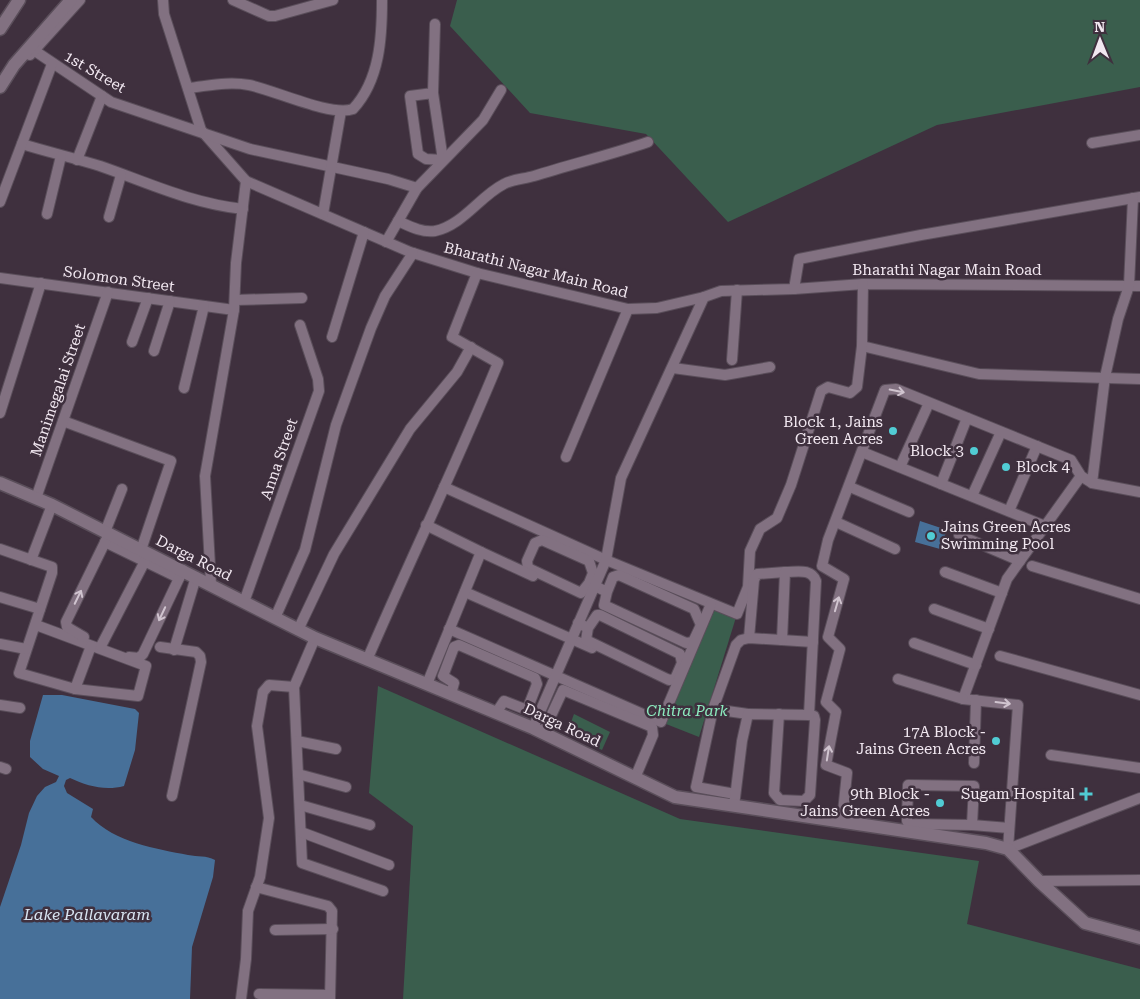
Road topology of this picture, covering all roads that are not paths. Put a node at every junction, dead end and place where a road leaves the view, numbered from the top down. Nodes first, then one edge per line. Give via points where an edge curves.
1 (19, 0) edge
2 (71, 0) edge
3 (80, 0) edge
4 (163, 0) edge
5 (233, 0) edge
6 (333, 0) edge
7 (382, 0) edge
8 (435, 24) dead end
9 (0, 29) edge
10 (35, 51) junction
11 (21, 58) junction
12 (52, 64) junction
13 (0, 87) edge
14 (188, 88) junction
15 (501, 90) dead end
16 (433, 93) junction
17 (102, 96) junction
18 (342, 111) junction
19 (201, 130) junction
20 (1140, 135) edge
21 (648, 142) dead end
22 (1092, 143) dead end
23 (22, 144) junction
24 (61, 156) junction
25 (77, 160) junction
26 (442, 160) junction
27 (332, 167) junction
28 (121, 175) junction
29 (246, 181) junction
30 (417, 188) junction
31 (1137, 197) edge
32 (0, 202) edge
33 (242, 209) junction
34 (48, 214) dead end
35 (323, 214) junction
36 (110, 217) dead end
37 (398, 222) junction
38 (364, 232) junction
39 (386, 242) junction
40 (413, 253) junction
41 (477, 272) junction
42 (0, 278) edge
43 (41, 283) junction
44 (863, 284) junction
45 (1129, 286) junction
46 (1140, 286) edge
47 (794, 289) junction
48 (736, 290) junction
49 (108, 292) junction
50 (704, 297) junction
51 (148, 298) junction
52 (302, 298) dead end
53 (170, 301) junction
54 (235, 305) junction
55 (204, 306) junction
56 (628, 309) junction
57 (300, 325) dead end
58 (332, 337) dead end
59 (132, 342) dead end
60 (862, 346) junction
61 (471, 347) junction
62 (154, 351) dead end
63 (732, 360) dead end
64 (770, 367) dead end
65 (673, 368) junction
66 (1106, 377) junction
67 (1140, 379) edge
68 (184, 388) dead end
69 (929, 403) junction
70 (0, 413) edge
71 (966, 418) junction
72 (63, 421) junction
73 (1001, 432) junction
74 (1037, 446) junction
75 (862, 452) junction
76 (566, 456) dead end
77 (900, 467) junction
78 (1081, 476) junction
79 (0, 483) edge
80 (1092, 483) junction
81 (941, 484) junction
82 (444, 487) junction
83 (850, 487) junction
84 (122, 489) dead end
85 (1140, 492) edge
86 (972, 496) junction
87 (36, 498) junction
88 (52, 505) junction
89 (1009, 511) junction
90 (908, 512) dead end
91 (836, 522) junction
92 (426, 525) junction
93 (1045, 526) junction
94 (959, 535) dead end
95 (106, 536) junction
96 (0, 549) edge
97 (895, 549) dead end
98 (481, 552) junction
99 (143, 556) junction
100 (31, 560) junction
101 (606, 560) junction
102 (1020, 561) junction
103 (1032, 566) dead end
104 (785, 572) junction
105 (945, 572) dead end
106 (181, 574) junction
107 (196, 577) junction
108 (211, 584) junction
109 (592, 584) junction
110 (465, 592) junction
111 (607, 592) junction
112 (1002, 593) junction
113 (0, 596) edge
114 (1140, 599) edge
115 (244, 602) junction
116 (587, 602) junction
117 (711, 604) junction
118 (40, 609) junction
119 (934, 609) dead end
120 (275, 618) junction
121 (36, 625) junction
122 (583, 625) junction
123 (449, 629) junction
124 (989, 629) junction
125 (298, 630) junction
126 (314, 638) junction
127 (749, 638) junction
128 (572, 639) junction
129 (782, 640) junction
130 (813, 642) junction
131 (914, 643) dead end
132 (0, 644) edge
133 (96, 646) junction
134 (160, 647) dead end
135 (26, 649) junction
136 (174, 650) junction
137 (693, 650) junction
138 (1000, 656) dead end
139 (367, 660) junction
140 (976, 665) junction
141 (556, 676) junction
142 (898, 679) dead end
143 (427, 684) junction
144 (677, 686) junction
145 (294, 687) junction
146 (75, 689) junction
147 (450, 694) junction
148 (1140, 696) edge
149 (963, 699) junction
150 (976, 700) junction
151 (0, 705) edge
152 (20, 708) dead end
153 (713, 709) junction
154 (496, 713) junction
155 (748, 714) junction
156 (779, 714) junction
157 (809, 715) junction
158 (538, 730) junction
159 (297, 741) junction
160 (336, 749) dead end
161 (1051, 755) dead end
162 (974, 763) dead end
163 (1140, 768) edge
164 (298, 774) junction
165 (636, 778) junction
166 (346, 787) dead end
167 (172, 796) dead end
168 (1140, 797) edge
169 (734, 800) junction
170 (300, 805) junction
171 (842, 822) junction
172 (370, 825) dead end
173 (972, 825) junction
174 (1009, 828) junction
175 (301, 832) junction
176 (1008, 849) junction
177 (389, 865) dead end
178 (1140, 880) edge
179 (1039, 881) junction
180 (256, 887) junction
181 (383, 891) dead end
182 (333, 929) junction
183 (276, 930) dead end
184 (1140, 938) edge
185 (259, 994) dead end
186 (330, 997) edge
187 (241, 999) edge

1 - 9 street
2 - 11 street
3 - 10 street
4 - 14 street via 164,14
5 - 6 street via 269,16
7 - 18 street via 377,64 360,102 353,109
8 - 16 street
10 - 11 street
10 - 12 street, 1st Street
11 - 13 street
12 - 17 street, 1st Street
12 - 23 street
14 - 18 street via 228,83 250,86
14 - 19 street
15 - 26 street via 483,120
16 - 26 street
16 - 26 street via 410,96 417,150 426,159
17 - 19 street, 1st Street via 111,102
17 - 25 street
18 - 27 street
19 - 27 street, 1st Street via 250,149
19 - 29 street, Bharathi Nagar Main Road
20 - 22 street
21 - 37 street via 505,183 451,224 434,231
23 - 24 street
23 - 32 street
24 - 25 street
24 - 34 street
25 - 28 street
26 - 30 street
27 - 30 street, 1st Street
27 - 35 street
28 - 33 street via 203,203
28 - 36 street
29 - 33 street
29 - 35 street, Bharathi Nagar Main Road
30 - 37 street
31 - 45 street
31 - 47 street via 799,259
33 - 54 street
35 - 38 street, Bharathi Nagar Main Road
37 - 39 street
38 - 39 street, Bharathi Nagar Main Road
38 - 58 street
39 - 40 street, Bharathi Nagar Main Road
40 - 41 street, Bharathi Nagar Main Road
40 - 120 street via 385,296 370,328 336,425 305,550
41 - 56 street, Bharathi Nagar Main Road
41 - 61 street via 452,337
42 - 43 street, Solomon Street
43 - 49 street, Solomon Street
43 - 70 street
44 - 45 street, Bharathi Nagar Main Road
44 - 47 street, Bharathi Nagar Main Road
44 - 60 street
45 - 46 street, Bharathi Nagar Main Road
45 - 66 street via 1118,319
47 - 48 street, Bharathi Nagar Main Road
48 - 50 street, Bharathi Nagar Main Road
48 - 63 street
49 - 51 street, Solomon Street
49 - 72 street, Manimegalai Street
50 - 56 street, Bharathi Nagar Main Road via 657,308
50 - 65 street
51 - 53 street, Solomon Street
51 - 59 street
52 - 54 street, Solomon Street
53 - 55 street, Solomon Street
53 - 62 street
54 - 55 street, Solomon Street
54 - 108 street via 205,476
55 - 68 street
56 - 76 street
57 - 115 street, Anna Street via 319,391
60 - 66 street via 979,374
60 - 117 street via 857,387 850,393 828,387 822,391 777,518 760,529 750,551 748,587 737,614
61 - 82 street via 498,363
61 - 125 street via 457,372 410,430 334,554
64 - 65 street via 725,375
65 - 101 street via 621,478
66 - 67 street
66 - 80 street
69 - 71 street
75 -> 69 street via 885,390 896,389
69 - 77 street
71 - 73 street
71 - 81 street
72 - 87 street, Manimegalai Street
72 - 99 street via 170,462
73 - 74 street
73 - 86 street
74 - 78 street via 1071,460
74 - 89 street
75 - 77 street
75 - 83 street
77 - 81 street
78 - 80 street
78 - 93 street
79 - 87 street, Darga Road
80 - 85 street
81 - 86 street
82 - 92 street
82 - 101 street
83 - 90 street
83 - 91 street
84 - 95 street
86 - 89 street
87 - 88 street, Darga Road
88 - 95 street, Darga Road
88 - 100 street
89 - 93 street
91 - 97 street
171 -> 91 street via 847,773 826,765 836,712 826,702 840,649 828,637 844,579 822,566
92 - 98 street
92 - 139 street
93 - 102 street
94 - 102 street
95 - 99 street, Darga Road
133 -> 95 street via 66,628 66,622
96 - 100 street
98 - 110 street
98 - 116 street
99 - 106 street, Darga Road
99 - 133 street
100 - 118 street via 52,567
101 - 109 street
101 - 117 street
102 - 112 street via 1007,579
103 - 114 street
104 - 127 street via 757,574
104 - 129 street
104 - 130 street via 814,575
105 - 112 street
106 - 107 street, Darga Road
106 -> 133 street via 143,654 133,658
107 - 108 street, Darga Road
107 - 136 street
108 - 115 street, Darga Road
109 - 109 street via 589,561 542,540 535,543 526,562 528,568 581,593
109 - 111 street
109 - 116 street
110 - 123 street
110 - 128 street
111 - 111 street via 613,577 619,575 694,609 701,625 693,642 686,644 604,606
112 - 124 street
113 - 118 street
115 - 120 street, Darga Road
116 - 122 street
116 - 137 street
117 - 137 street
118 - 121 street
119 - 124 street
120 - 125 street, Darga Road
121 - 133 street
121 - 135 street
122 - 122 street via 600,615 680,654 682,663 675,679 669,680 586,640
122 - 128 street
123 - 141 street
123 - 143 street
124 - 140 street
125 - 126 street, Darga Road
126 - 139 street, Darga Road
126 - 145 street
127 - 129 street
127 - 153 street via 736,645
128 - 141 street
128 - 144 street
129 - 130 street
130 - 157 street
131 - 140 street
132 - 135 street
133 - 146 street
133 - 146 street via 146,666 138,696
134 - 136 street
135 - 146 street via 19,673
136 - 167 street via 196,652 201,662
137 - 144 street
138 - 148 street
139 - 143 street, Darga Road
140 - 149 street
141 - 144 street via 661,722
141 - 158 street
142 - 149 street
143 - 147 street, Darga Road
145 - 159 street
145 - 180 street via 269,685 263,692 257,726 269,818
147 - 154 street, Darga Road
147 - 154 street via 454,684 443,676 454,647 459,645 535,678 537,684 527,710 504,701
149 - 150 street
150 - 162 street
150 -> 174 street via 1018,705
151 - 152 street
153 - 155 street
153 - 169 street via 696,787
154 - 158 street, Darga Road
155 - 156 street
155 - 169 street
156 - 157 street
156 - 157 street via 774,793 780,800 804,801 810,795 815,720
158 - 165 street, Darga Road
158 - 165 street via 563,690 652,727 653,735
159 - 160 street
159 - 164 street
161 - 163 street
164 - 166 street
164 - 170 street
165 - 169 street, Darga Road via 675,797
168 - 176 street
169 - 171 street, Darga Road
170 - 172 street
170 - 175 street
171 - 176 street, Darga Road
173 - 173 street via 909,824 908,785 974,786
173 - 174 street
174 - 176 street
175 - 177 street
175 - 181 street via 302,862
176 - 179 street
178 - 179 street
179 - 184 street via 1085,923
180 - 182 street via 328,906 332,911
180 - 187 street via 248,911
182 - 183 street
182 - 186 street
185 - 186 street

